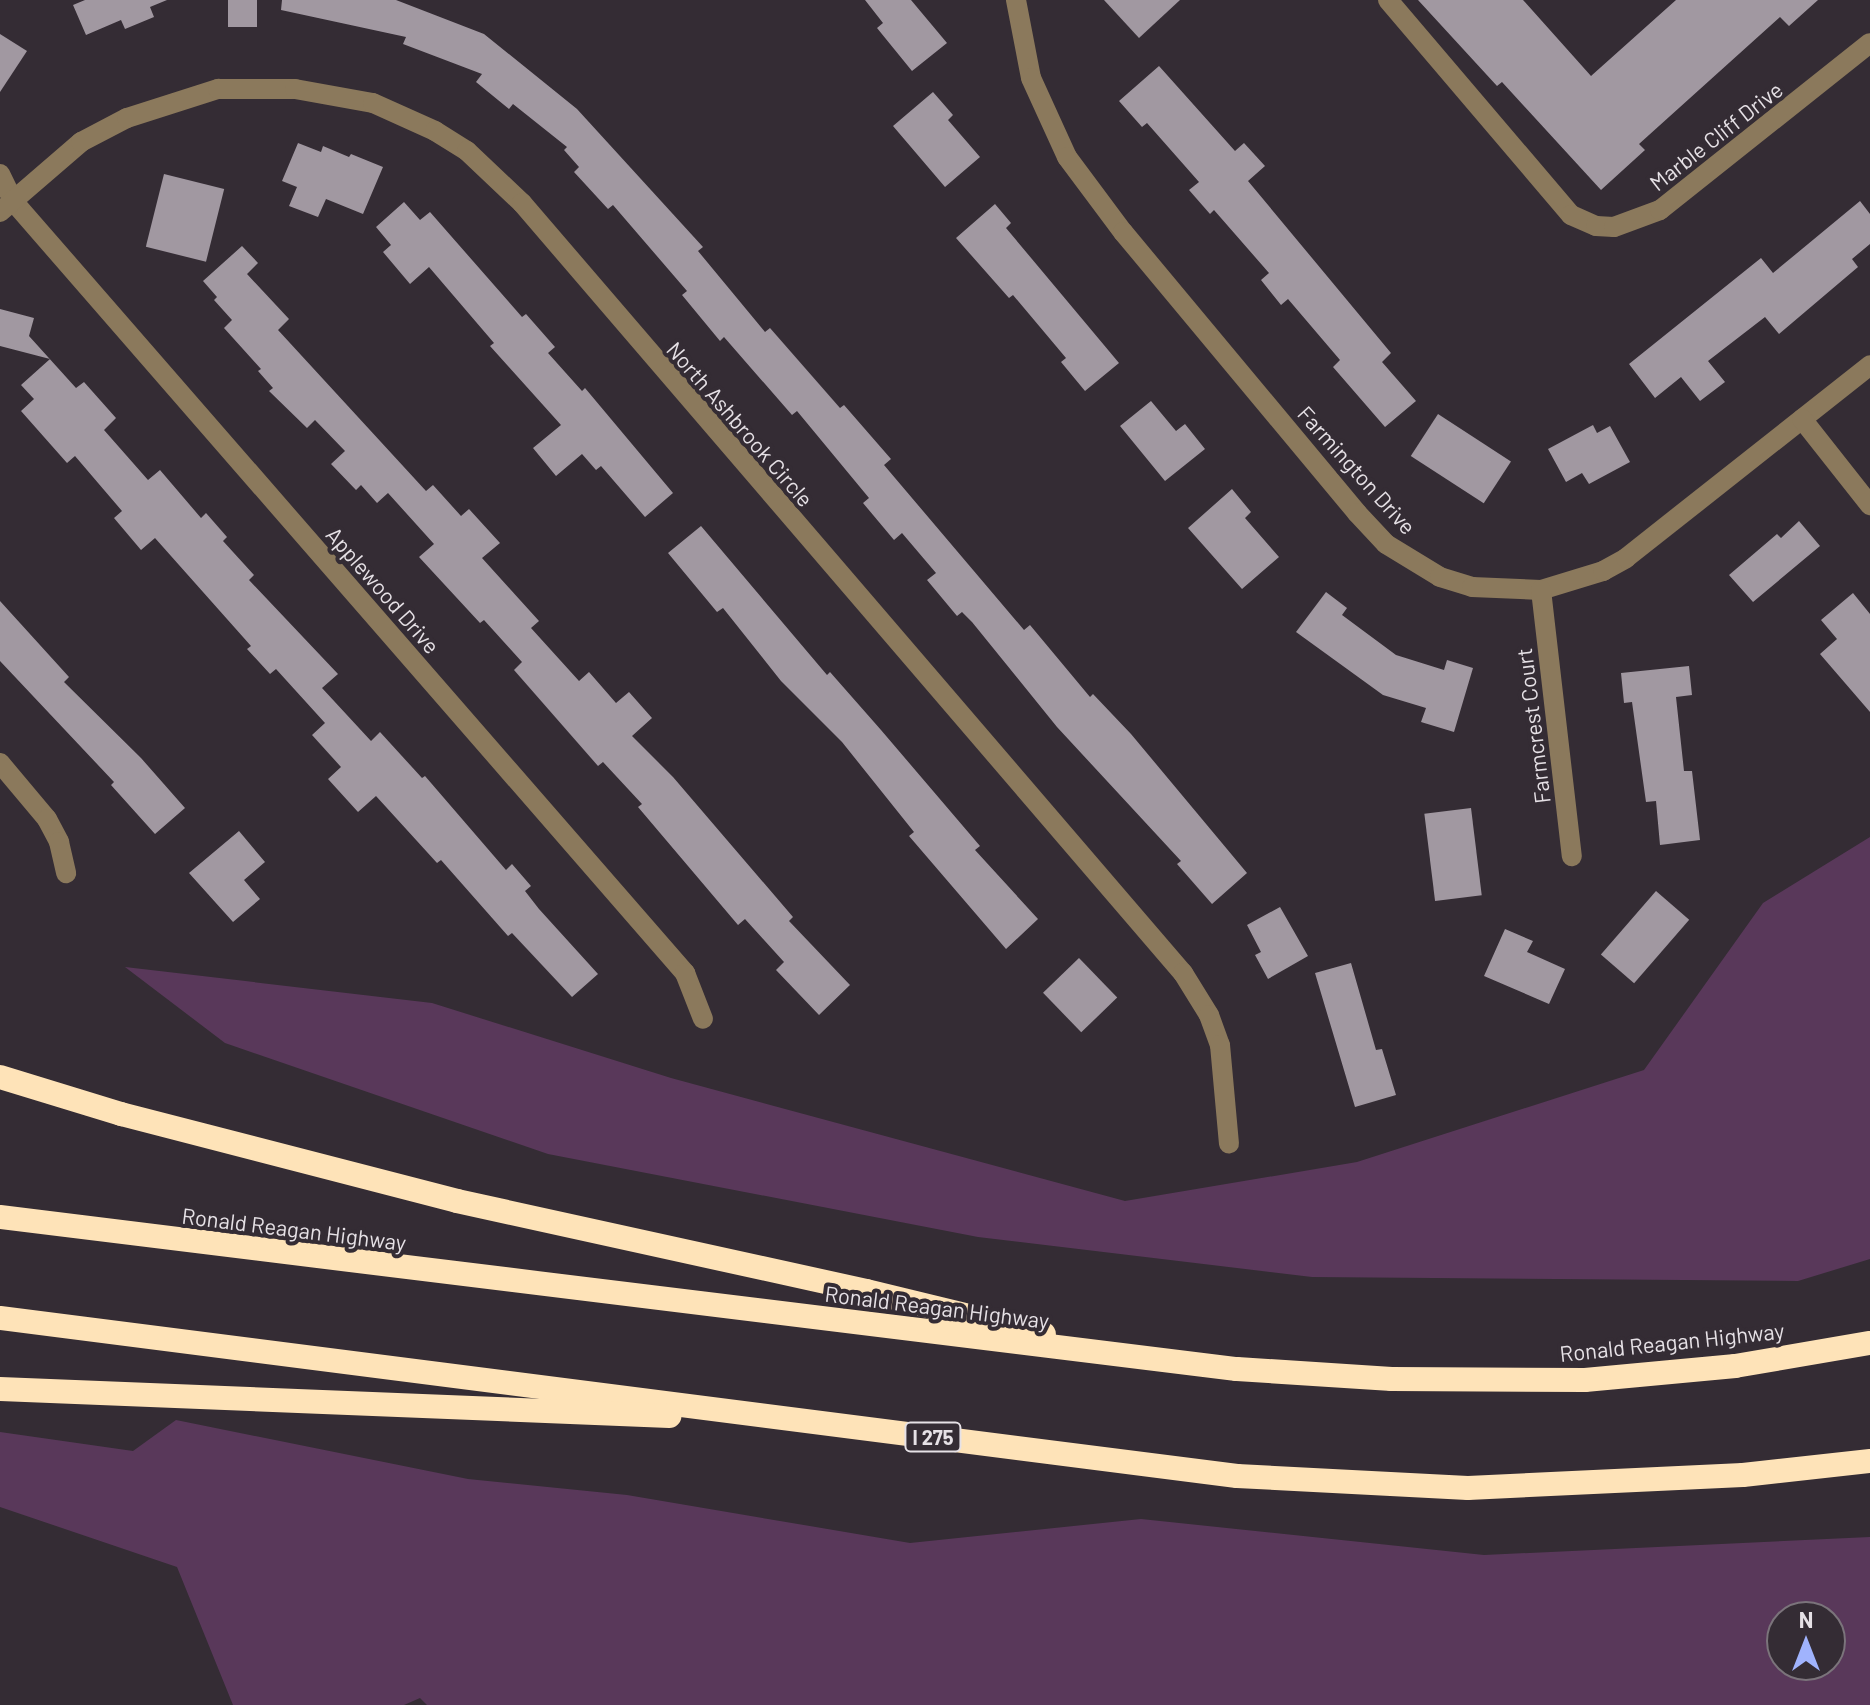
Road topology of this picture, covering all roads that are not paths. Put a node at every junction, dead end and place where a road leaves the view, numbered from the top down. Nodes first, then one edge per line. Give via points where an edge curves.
1 (1016, 0) edge
2 (1388, 0) edge
3 (1870, 43) edge
4 (0, 174) edge
5 (4, 204) edge
6 (1870, 365) edge
7 (1802, 419) junction
8 (1870, 505) edge
9 (1541, 590) junction
10 (0, 763) edge
11 (1572, 856) dead end
12 (66, 873) dead end
13 (703, 1019) dead end
14 (0, 1077) edge
15 (1229, 1144) dead end
16 (0, 1217) edge
17 (0, 1318) edge
18 (1870, 1343) edge
19 (1159, 1362) junction
20 (0, 1389) edge
21 (820, 1423) junction
22 (1870, 1461) edge

1 - 9 street, Farmington Drive via 1031,78 1067,157 1357,513 1386,544 1440,577 1484,588
2 - 3 street, Marble Cliff Drive via 1571,215 1596,226 1614,227 1660,210
4 - 5 street, Applewood Drive
5 - 13 street, Applewood Drive via 685,973
5 - 15 street, North Ashbrook Circle via 81,142 127,118 218,89 295,89 373,103 467,151 522,203 1183,973 1220,1045
6 - 7 street, Farmington Drive
7 - 8 street
7 - 9 street, Farmington Drive via 1626,558 1603,571
9 - 11 street, Farmcrest Court
10 - 12 street via 47,819
14 - 19 highway via 121,1114 457,1201
16 - 19 highway, Ronald Reagan Highway
17 - 21 highway, I 275
18 - 19 highway, Ronald Reagan Highway via 1735,1366 1585,1380 1392,1379
20 - 21 highway
21 - 22 highway, I 275 via 1237,1476 1468,1488 1699,1478

